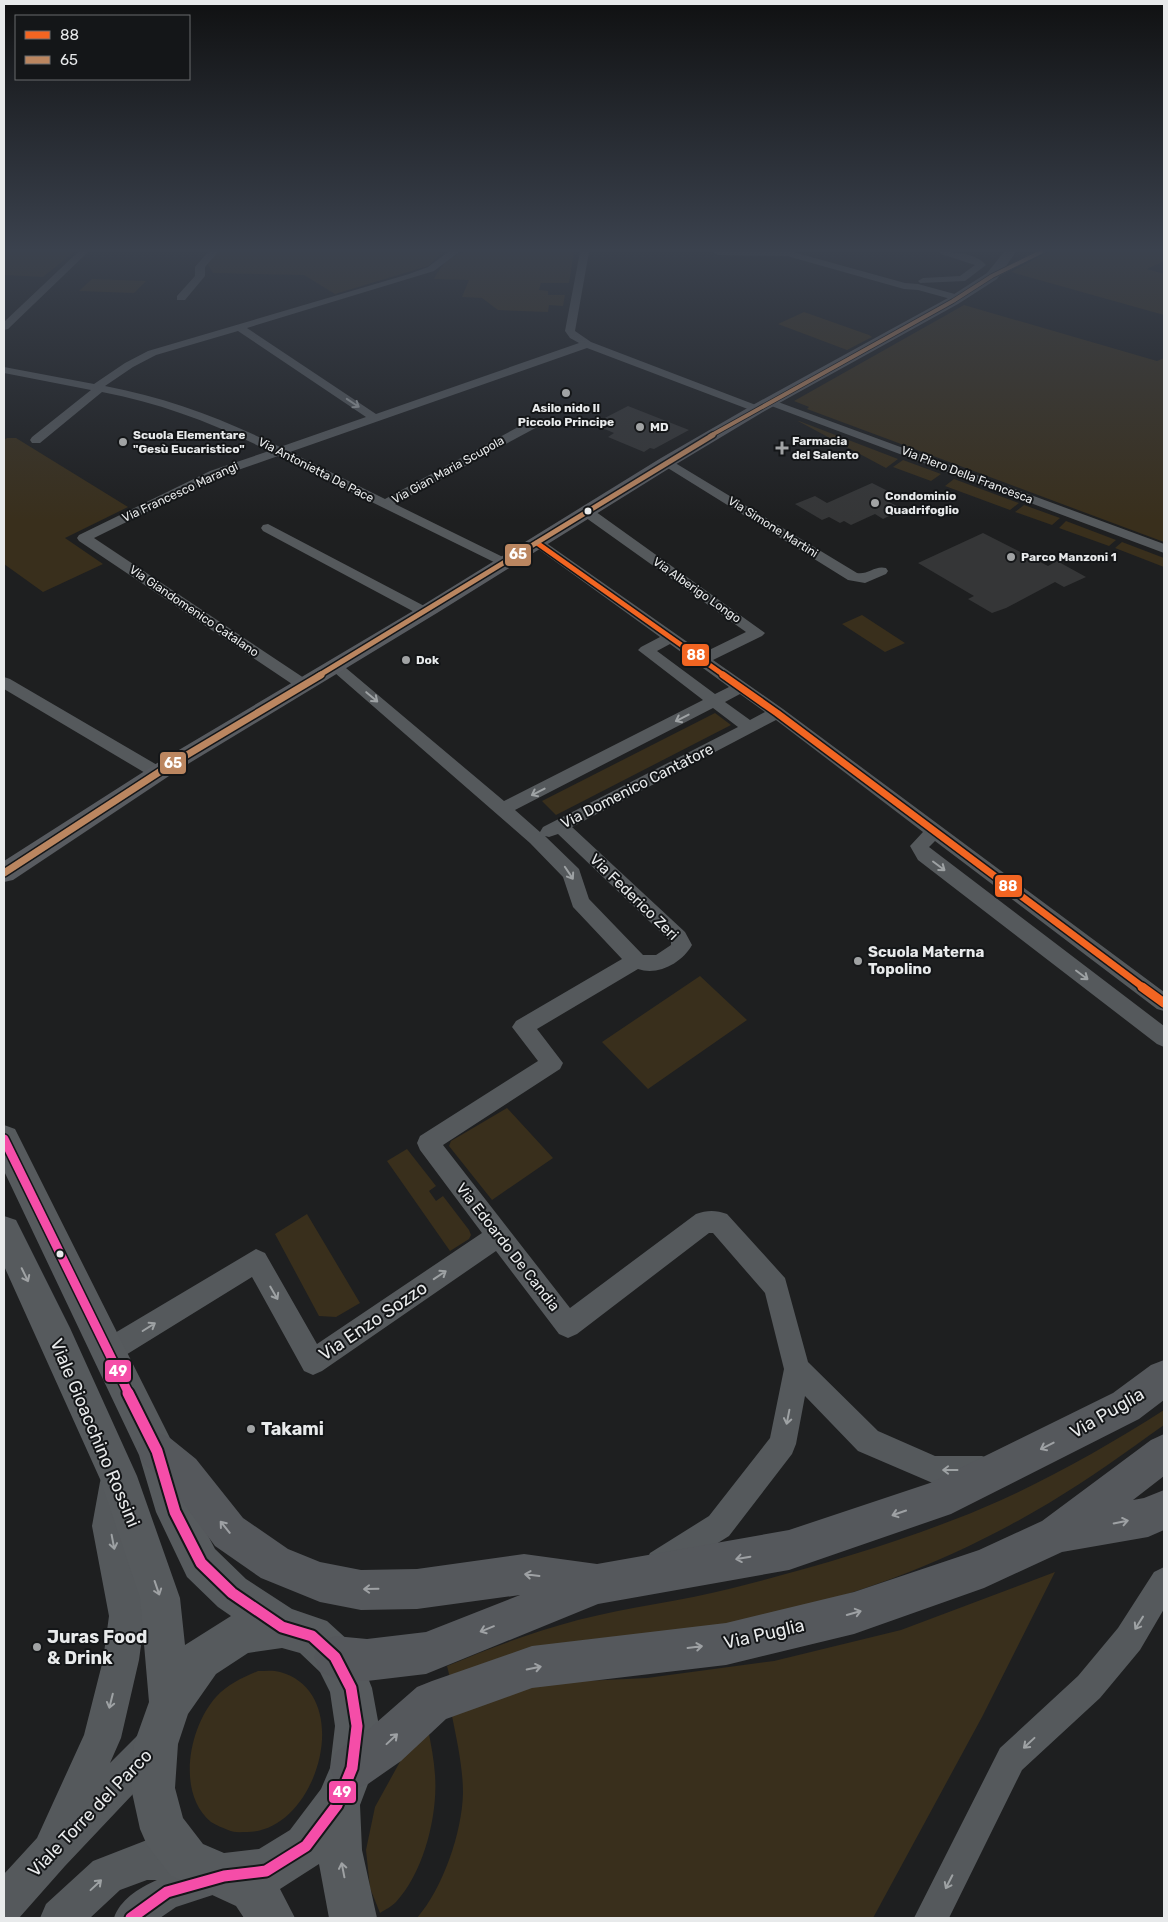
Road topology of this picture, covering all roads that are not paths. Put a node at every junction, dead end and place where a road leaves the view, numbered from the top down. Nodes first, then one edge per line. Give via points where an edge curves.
1 (190, 342) edge
2 (262, 342) edge
3 (583, 342) edge
4 (880, 342) edge
5 (587, 344) junction
6 (4, 370) edge
7 (98, 388) junction
8 (764, 405) junction
9 (375, 418) junction
10 (537, 422) dead end
11 (36, 440) dead end
12 (278, 451) junction
13 (668, 462) junction
14 (385, 504) junction
15 (586, 512) junction
16 (268, 528) dead end
17 (84, 538) joint
18 (537, 543) junction
19 (1164, 549) edge
20 (504, 563) junction
21 (882, 571) dead end
22 (425, 612) junction
23 (671, 638) junction
24 (703, 660) junction
25 (335, 666) junction
26 (4, 682) edge
27 (304, 685) junction
28 (741, 687) junction
29 (714, 701) junction
30 (776, 713) junction
31 (750, 728) junction
32 (158, 773) junction
33 (503, 809) junction
34 (560, 826) junction
35 (934, 832) junction
36 (536, 838) junction
37 (4, 873) edge
38 (1077, 939) junction
39 (1053, 953) junction
40 (636, 961) junction
41 (1164, 1003) edge
42 (1164, 1038) edge
43 (4, 1139) edge
44 (4, 1231) edge
45 (499, 1235) junction
46 (107, 1352) junction
47 (797, 1369) junction
48 (1164, 1378) edge
49 (157, 1451) junction
50 (1164, 1453) edge
51 (999, 1470) junction
52 (118, 1476) junction
53 (1164, 1509) edge
54 (1056, 1535) junction
55 (641, 1575) junction
56 (1164, 1582) edge
57 (598, 1584) junction
58 (282, 1627) junction
59 (335, 1656) junction
60 (170, 1702) junction
61 (156, 1744) junction
62 (345, 1786) junction
63 (50, 1852) junction
64 (206, 1868) junction
65 (4, 1904) edge
66 (60, 1918) edge
67 (131, 1918) edge
68 (271, 1918) edge
69 (353, 1918) edge
70 (931, 1918) edge

1 - 7 street via 152,353
2 -> 9 street
3 - 5 street
4 - 8 main road
5 - 8 street, Via Piero Della Francesca
5 - 9 street, Via Francesco Marangi
6 - 7 street, Via Antonietta De Pace
7 - 11 street
7 - 12 street, Via Antonietta De Pace via 179,407
8 - 13 main road
8 - 19 street, Via Piero Della Francesca
9 - 12 street, Via Francesco Marangi
10 - 14 street, Via Gian Maria Scupola
12 - 14 street, Via Antonietta De Pace
12 - 17 street, Via Francesco Marangi via 214,474
13 - 15 main road
13 - 21 street, Via Simone Martini via 853,577 865,579
14 - 20 street, Via Antonietta De Pace
15 - 18 main road
15 - 24 street, Via Alberigo Longo via 758,633
16 - 22 street
17 - 27 street, Via Giandomenico Catalano
18 - 20 main road
18 - 23 street
20 - 22 main road
22 - 25 main road
23 - 24 street
23 - 29 street via 646,650
24 - 28 street
25 - 27 main road
25 -> 33 street
26 - 32 street
27 - 32 main road
28 - 29 street
28 - 30 street
29 - 31 street
29 -> 33 street
30 - 31 street, Via Domenico Cantatore
30 - 35 street
31 - 34 street, Via Domenico Cantatore
32 - 37 main road
33 - 36 street
34 - 36 street, Via Domenico Cantatore
34 - 40 street, Via Federico Zeri via 666,925 682,945 654,964
35 - 38 street
35 -> 39 street via 919,846 925,855
36 -> 40 street, Via Federico Zeri via 572,874 580,902
38 - 39 street
38 - 41 street
39 -> 42 street
40 - 45 street, Via Edoardo De Candia via 523,1027 552,1062 428,1143
43 - 46 main road, Viale Gioacchino Rossini
44 -> 52 main road, Viale Gioacchino Rossini
46 -> 45 street, Via Enzo Sozzo via 256,1260 313,1362
45 - 47 street, Via Edoardo De Candia via 568,1325 704,1222 719,1222 776,1287
46 - 49 main road, Viale Gioacchino Rossini
51 -> 47 street via 935,1470 868,1441
47 -> 55 street, Via Edoardo De Candia via 782,1444 719,1526
48 -> 51 highway, Via Puglia via 1126,1406
57 -> 49 highway via 524,1574 417,1589 361,1590 320,1582 275,1564 229,1532 183,1472
49 - 58 main road, Viale Gioacchino Rossini via 175,1512 201,1563 232,1593
50 - 54 highway, Via Puglia
51 -> 55 highway, Via Puglia via 937,1500 789,1550
52 -> 60 main road, Viale Gioacchino Rossini via 160,1598
52 -> 63 street via 110,1526 128,1616 121,1660 102,1738
54 -> 53 highway via 1148,1517
62 -> 54 highway, Via Puglia via 432,1702 532,1667 726,1644 854,1613 984,1568
55 - 57 highway, Via Puglia
56 -> 70 street via 1129,1639 1089,1687 1012,1759
57 -> 59 highway, Via Puglia via 426,1653 367,1660
58 - 59 main road, Viale Gioacchino Rossini via 312,1636
58 - 60 main road, Viale Gioacchino Rossini via 241,1633 201,1659
59 - 62 main road, Viale Gioacchino Rossini via 351,1688 357,1726
60 - 61 main road, Viale Gioacchino Rossini
61 - 63 street, Viale Torre del Parco
61 - 64 main road, Viale Gioacchino Rossini via 153,1788 163,1829
62 - 64 main road via 306,1846 266,1871
69 -> 62 main road, Viale Gioacchino Rossini via 339,1850
63 - 65 street, Viale Torre del Parco
66 -> 64 street via 107,1874 147,1860
64 - 67 street
64 - 68 main road, Viale Gioacchino Rossini via 253,1889

